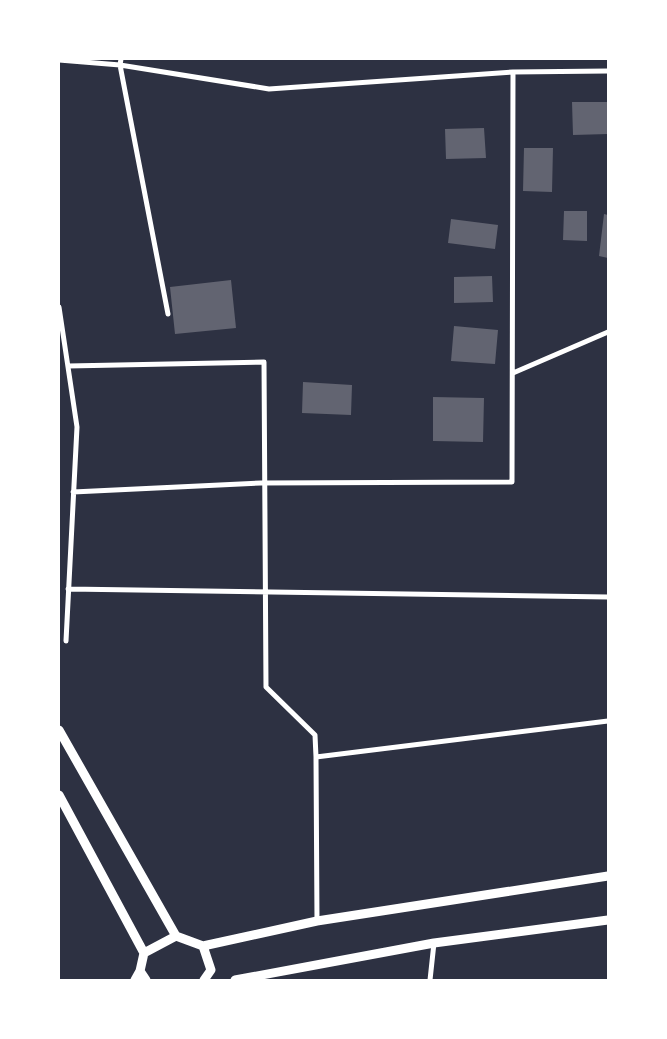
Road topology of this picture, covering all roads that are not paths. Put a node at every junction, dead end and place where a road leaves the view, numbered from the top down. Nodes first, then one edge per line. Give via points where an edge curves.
1 (121, 59) edge
2 (59, 60) edge
3 (120, 65) junction
4 (608, 70) edge
5 (513, 72) junction
6 (59, 307) edge
7 (168, 314) dead end
8 (608, 332) edge
9 (68, 366) junction
10 (513, 373) junction
11 (265, 484) junction
12 (73, 492) junction
13 (68, 589) junction
14 (266, 592) junction
15 (608, 597) edge
16 (66, 641) dead end
17 (608, 721) edge
18 (59, 730) edge
19 (316, 757) junction
20 (59, 795) edge
21 (608, 876) edge
22 (608, 920) edge
23 (317, 921) junction
24 (176, 936) junction
25 (434, 944) junction
26 (203, 946) junction
27 (144, 953) junction
28 (140, 971) junction
29 (135, 980) edge
30 (146, 980) edge
31 (204, 980) edge
32 (235, 980) edge
33 (430, 980) edge

1 - 3 street
2 - 3 street
3 - 5 street via 269,89
3 - 7 street
4 - 5 street
5 - 10 street
6 - 9 street
8 - 10 street
9 - 11 street via 264,362
9 - 12 street via 77,427
10 - 11 street via 512,482
11 - 12 street
11 - 14 street
12 - 13 street
13 - 14 street
13 - 16 street
14 - 15 street
14 - 19 street via 266,687 315,735
17 - 19 street
18 - 24 street
19 - 23 street
20 - 27 street
21 - 23 street
22 - 25 street
23 - 26 street
24 - 26 street
24 - 27 street
25 - 32 street
25 - 33 street
26 - 31 street via 211,970
27 - 28 street
28 - 29 street
28 - 30 street

